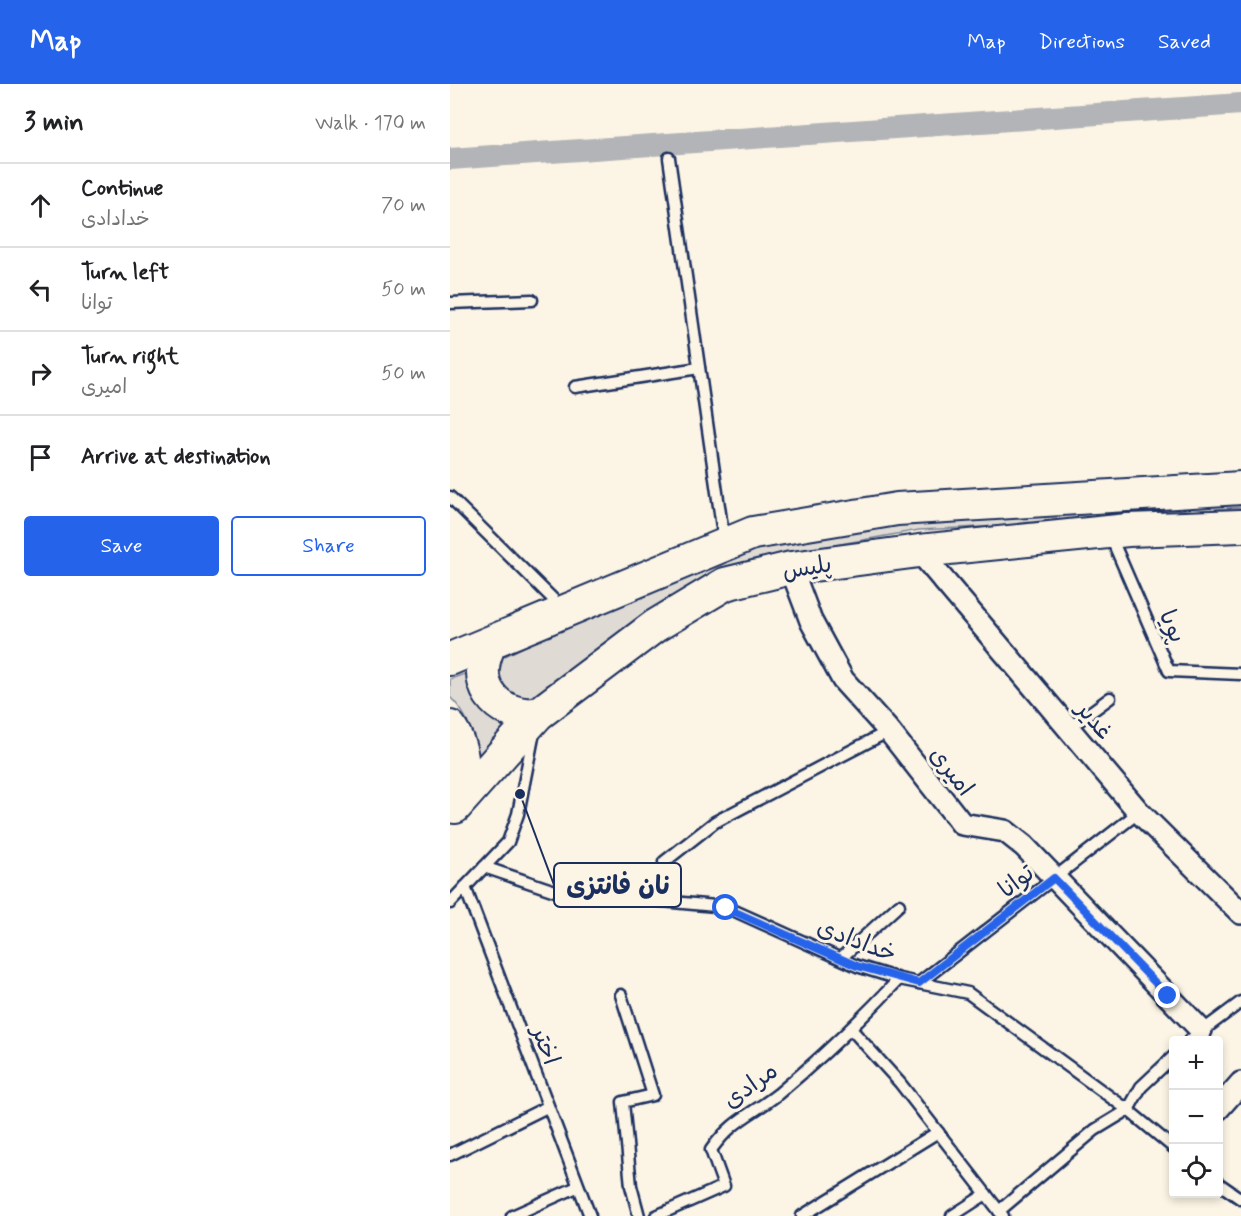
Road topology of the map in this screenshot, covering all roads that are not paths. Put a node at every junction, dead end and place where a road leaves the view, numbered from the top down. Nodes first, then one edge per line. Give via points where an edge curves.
1 (669, 158) dead end
2 (532, 300) dead end
3 (450, 303) edge
4 (699, 368) junction
5 (575, 387) dead end
6 (1241, 488) edge
7 (450, 497) edge
8 (1241, 526) edge
9 (1109, 532) junction
10 (724, 544) junction
11 (920, 551) junction
12 (791, 568) junction
13 (565, 612) junction
14 (491, 643) junction
15 (450, 659) edge
16 (1241, 674) edge
17 (1110, 698) dead end
18 (538, 714) junction
19 (450, 728) edge
20 (1068, 728) junction
21 (889, 731) junction
22 (453, 810) edge
23 (1139, 812) junction
24 (664, 861) dead end
25 (484, 867) junction
26 (1054, 878) junction
27 (465, 887) junction
28 (1237, 902) edge
29 (450, 903) edge
30 (899, 905) dead end
31 (841, 958) junction
32 (899, 979) junction
33 (919, 983) junction
34 (621, 995) dead end
35 (1241, 1002) edge
36 (852, 1030) junction
37 (1196, 1036) edge
38 (1169, 1060) edge
39 (1241, 1083) edge
40 (1223, 1103) edge
41 (547, 1107) junction
42 (1128, 1110) junction
43 (938, 1132) junction
44 (1169, 1145) edge
45 (450, 1155) edge
46 (1223, 1186) edge
47 (577, 1187) junction
48 (986, 1194) junction
49 (1241, 1199) edge
50 (1001, 1214) edge
51 (512, 1216) edge
52 (590, 1216) edge
53 (639, 1216) edge
54 (656, 1216) edge
55 (802, 1216) edge
56 (952, 1216) edge

1 - 4 lane
2 - 3 lane
4 - 5 lane
4 - 10 lane
6 - 10 main road, پلیس via 897,509 753,533
7 - 13 lane
8 - 9 main road, پلیس
9 - 11 main road, پلیس
9 - 16 lane, پویا via 1169,671
10 - 13 main road, پلیس
11 - 12 main road, پلیس
11 - 20 street, غدیر
12 - 18 main road, پلیس via 725,584 655,626
12 - 21 street, امیری via 812,621 843,680
13 - 14 main road, پلیس
14 - 15 main road, پلیس
14 - 18 main road via 483,674 490,695 516,713
17 - 20 lane
18 - 22 main road, پلیس
18 - 25 lane via 518,814 508,842
19 - 22 main road via 461,751 464,770 462,789
20 - 23 street, غدیر
21 - 24 lane via 715,822
21 - 26 street, امیری via 962,824 1005,831
23 - 26 lane, توانا
23 - 28 street, غدیر
25 - 27 lane
25 - 31 lane, خدادادی via 555,891 726,908
26 - 33 lane, توانا
26 - 37 street, امیری
27 - 29 lane
27 - 41 lane, اختر
30 - 31 lane
31 - 32 lane, خدادادی
32 - 33 lane, خدادادی
32 - 36 lane, مرادی
33 - 42 lane, خدادادی via 968,993
34 - 53 lane via 653,1095 623,1102 631,1186
35 - 37 lane
36 - 43 lane
36 - 54 lane, مرادی via 776,1095 725,1130 711,1150 724,1186
38 - 42 lane via 1141,1088
39 - 40 street
41 - 45 lane
41 - 47 lane, اختر
42 - 44 lane, خدادادی
42 - 50 lane via 1095,1130
43 - 48 lane
43 - 55 lane
46 - 49 lane
47 - 51 lane
47 - 52 lane, اختر
48 - 50 lane
48 - 56 lane

